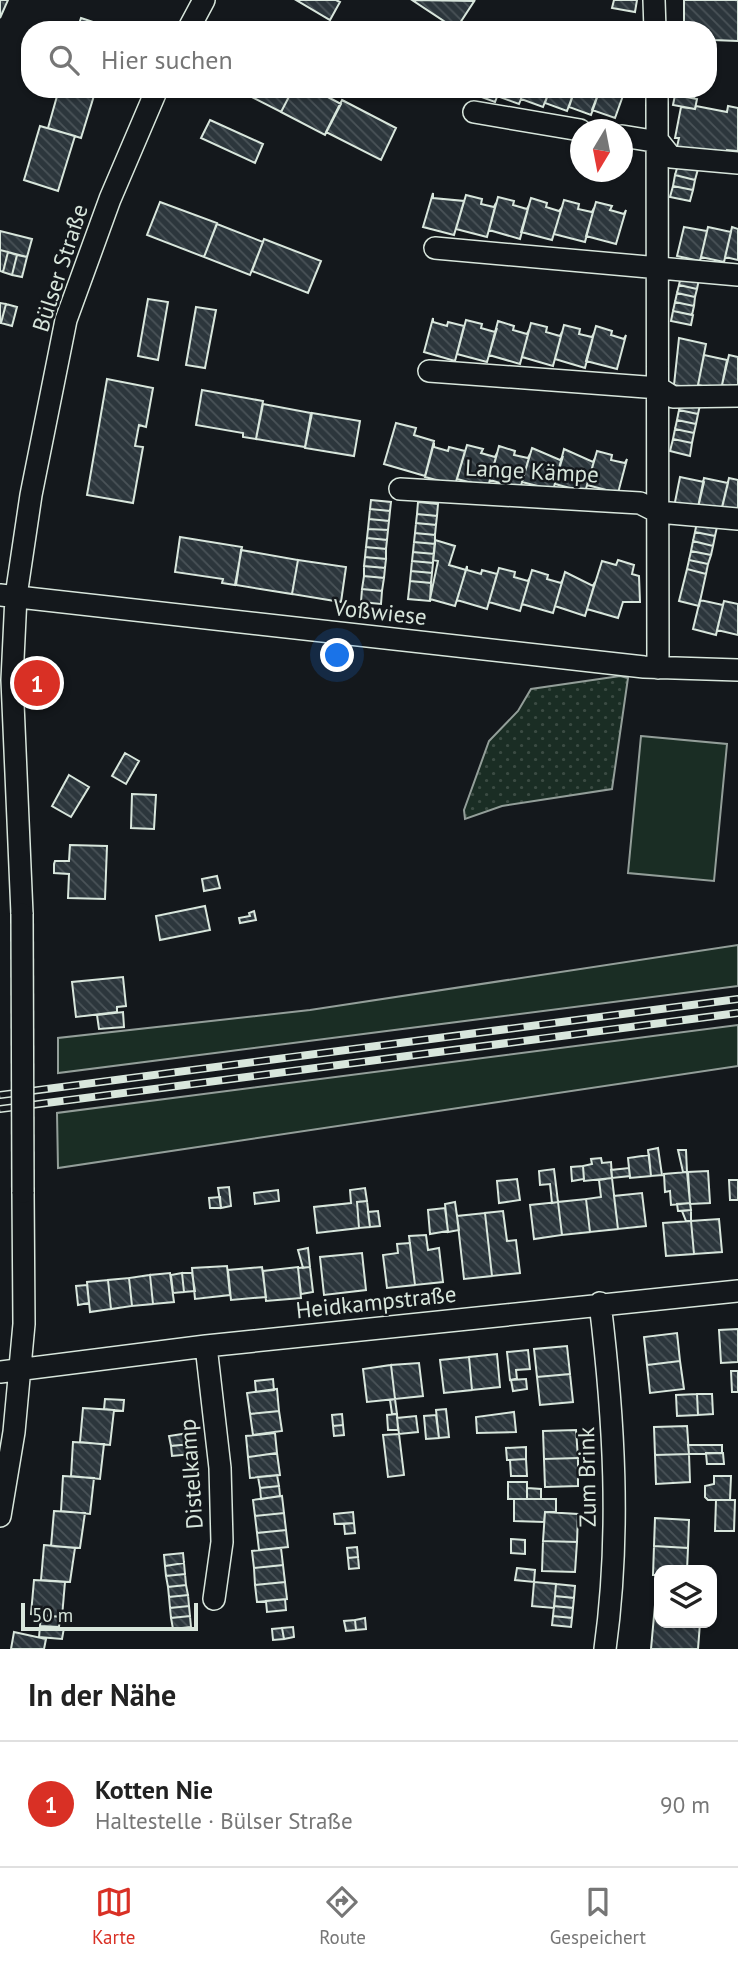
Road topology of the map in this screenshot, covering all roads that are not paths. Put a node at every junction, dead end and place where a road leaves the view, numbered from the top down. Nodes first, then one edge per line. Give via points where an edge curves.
1 (204, 0) edge
2 (654, 0) edge
3 (193, 21) edge
4 (655, 21) edge
5 (153, 98) edge
6 (657, 98) edge
7 (474, 113) dead end
8 (570, 128) edge
9 (633, 138) edge
10 (659, 142) junction
11 (738, 163) edge
12 (435, 248) dead end
13 (659, 268) junction
14 (738, 275) edge
15 (429, 371) dead end
16 (659, 388) junction
17 (738, 396) edge
18 (400, 489) dead end
19 (659, 512) junction
20 (738, 519) edge
21 (8, 595) edge
22 (658, 668) junction
23 (738, 670) edge
24 (738, 1291) edge
25 (600, 1303) junction
26 (206, 1346) junction
27 (10, 1371) edge
28 (0, 1516) edge
29 (214, 1599) dead end
30 (605, 1649) edge

1 - 3 street
2 - 4 street
5 - 21 street, Bülser Straße via 66,320
6 - 10 street
7 - 8 street
9 - 10 street
10 - 11 street via 671,157
10 - 13 street
12 - 13 street
13 - 14 street
13 - 16 street
15 - 16 street
16 - 17 street via 673,397
16 - 19 street
18 - 19 street, Lange Kämpe via 640,503
19 - 20 street, Lange Kämpe
19 - 22 street
21 - 22 street, Voßwiese
21 - 27 street, Bülser Straße, bridge via 22,914 24,1324
22 - 23 street, Voßwiese
24 - 25 street, Heidkampstraße
25 - 26 street, Heidkampstraße
25 - 30 street, Zum Brink via 611,1391 615,1483 615,1553
26 - 27 street, Heidkampstraße
26 - 29 street, Distelkamp via 220,1468 222,1542
27 - 28 street, Bülser Straße

